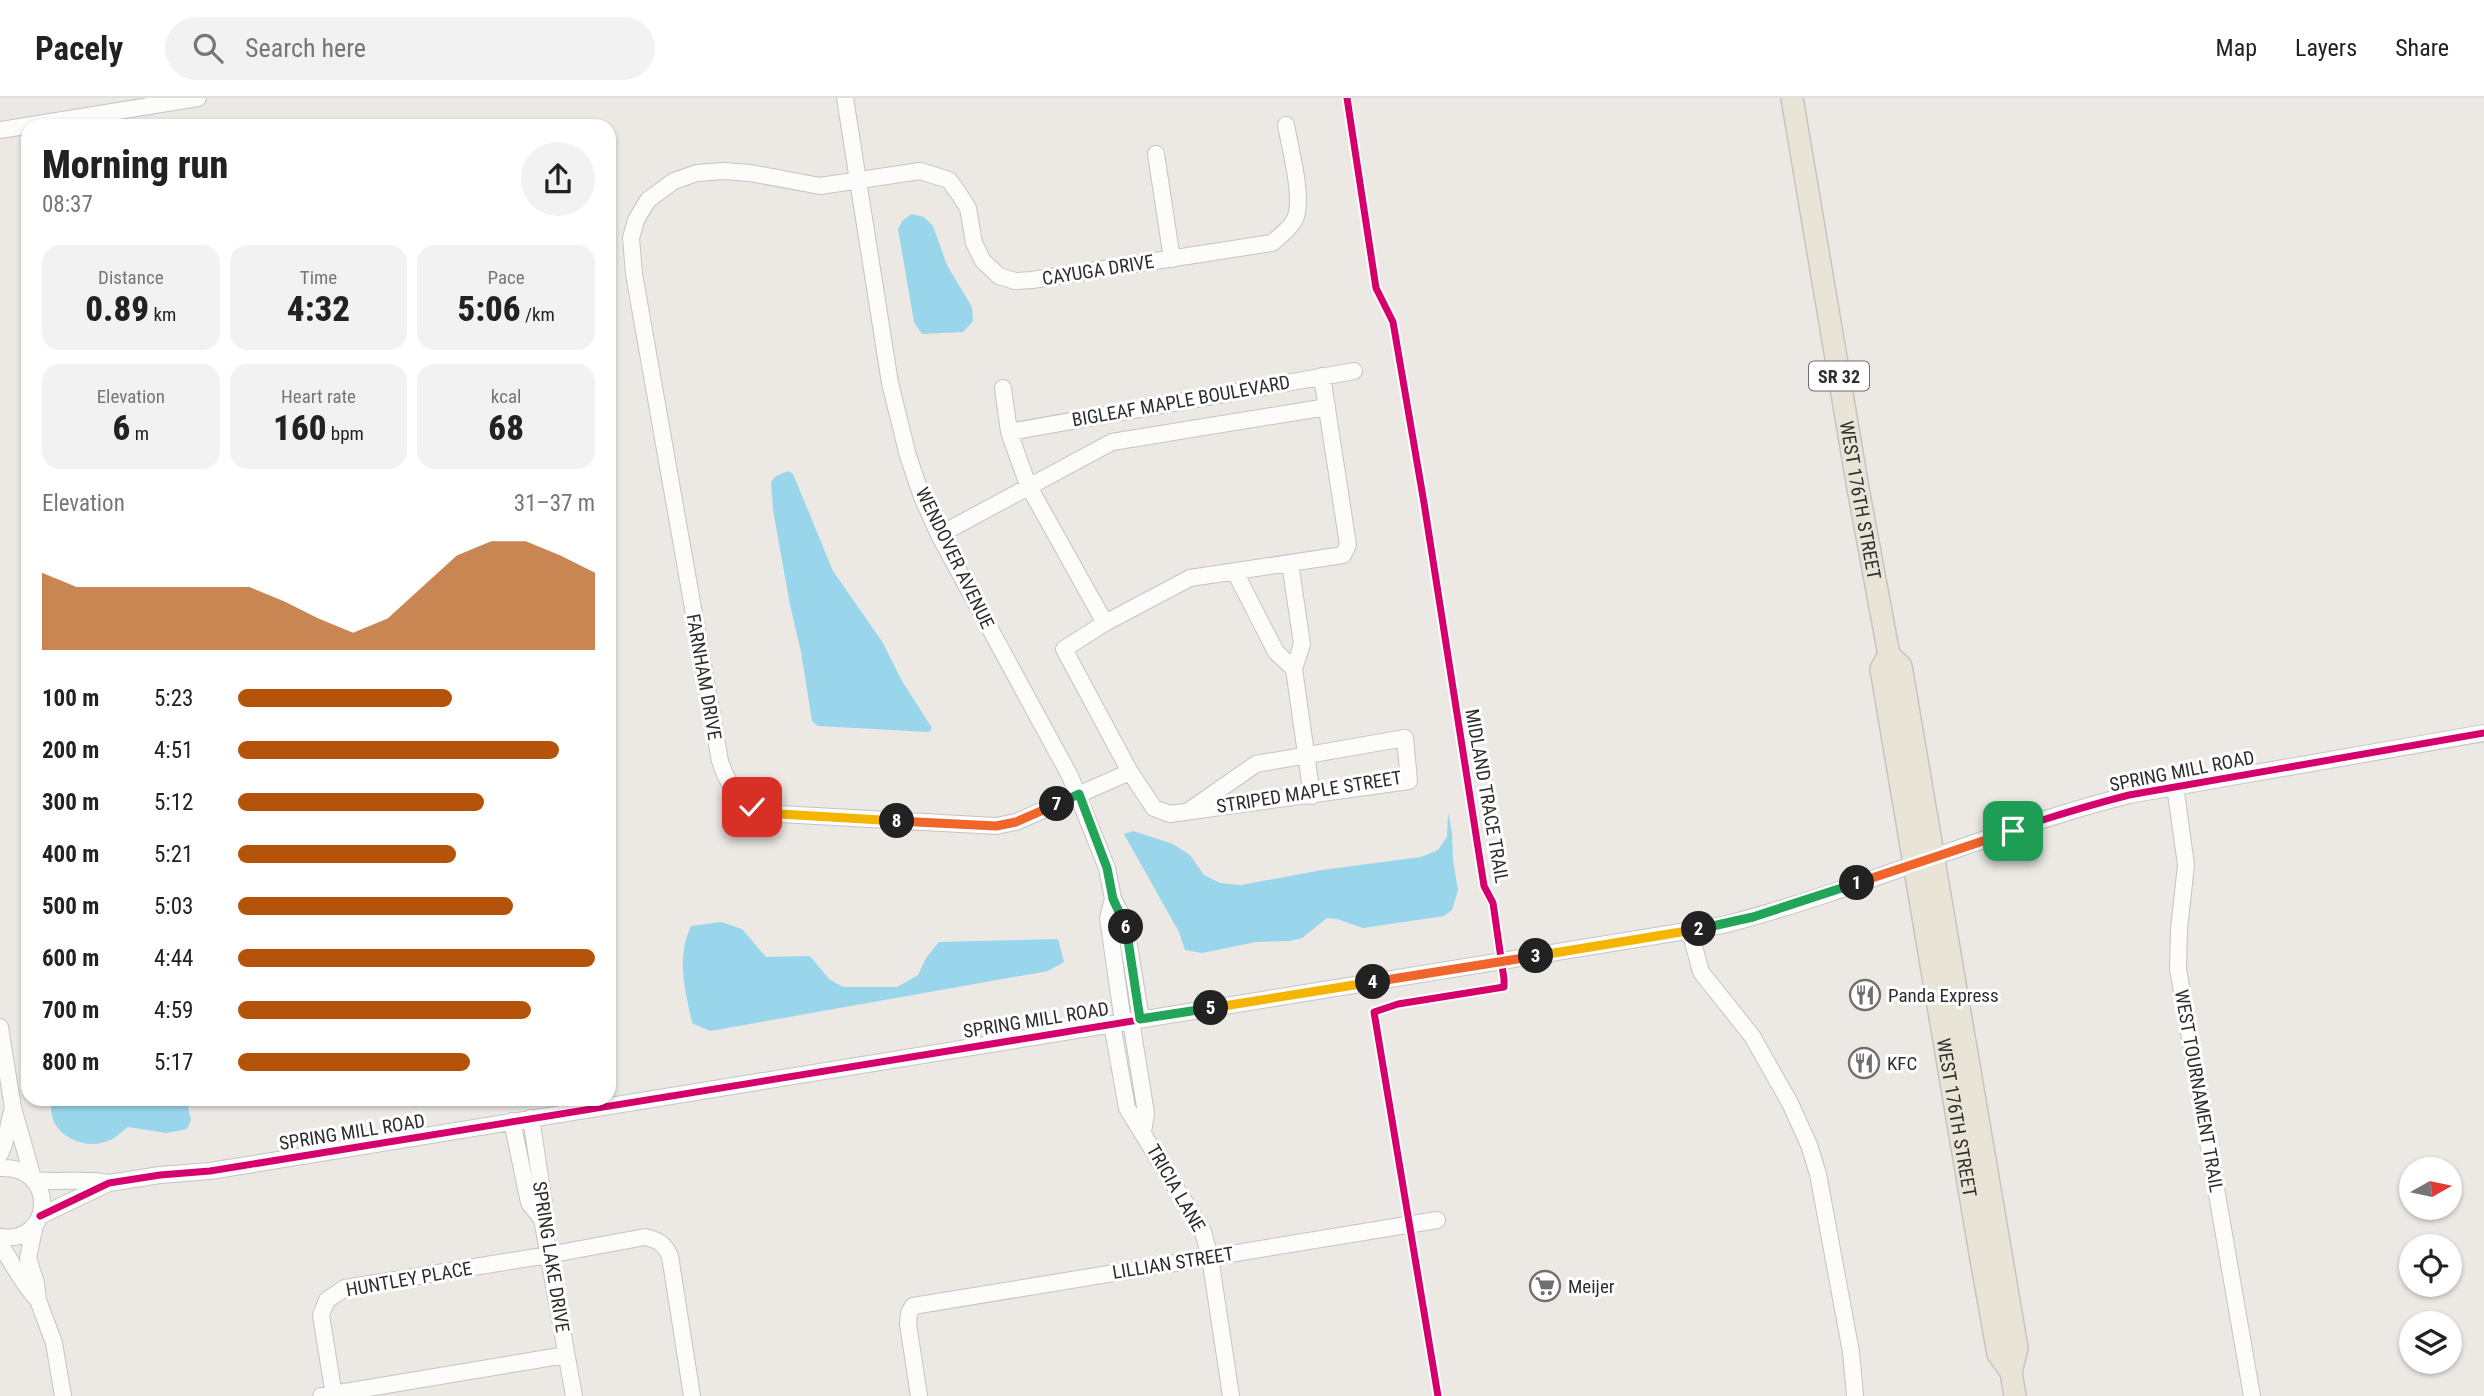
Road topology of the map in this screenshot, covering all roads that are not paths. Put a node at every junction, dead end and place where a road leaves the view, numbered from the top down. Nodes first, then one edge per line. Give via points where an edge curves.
1 (198, 98) edge
2 (846, 98) edge
3 (1792, 98) edge
4 (68, 119) edge
5 (1286, 125) dead end
6 (21, 127) edge
7 (0, 130) edge
8 (1156, 154) dead end
9 (859, 181) junction
10 (642, 208) joint
11 (1172, 259) junction
12 (1354, 371) dead end
13 (1322, 376) junction
14 (1003, 388) dead end
15 (1327, 407) junction
16 (1009, 432) junction
17 (1028, 485) junction
18 (939, 535) junction
19 (1290, 563) junction
20 (1235, 572) junction
21 (1105, 623) junction
22 (1294, 669) junction
23 (2484, 733) edge
24 (1306, 755) junction
25 (1130, 772) junction
26 (2175, 786) junction
27 (1079, 794) junction
28 (1312, 796) junction
29 (1190, 810) junction
30 (1924, 860) junction
31 (1690, 931) junction
32 (1127, 1022) junction
33 (0, 1027) edge
34 (616, 1104) edge
35 (606, 1106) edge
36 (13, 1108) junction
37 (531, 1118) junction
38 (512, 1121) junction
39 (0, 1154) edge
40 (0, 1168) edge
41 (34, 1179) junction
42 (109, 1183) junction
43 (542, 1219) junction
44 (1437, 1220) dead end
45 (37, 1221) junction
46 (0, 1237) edge
47 (0, 1245) edge
48 (548, 1255) junction
49 (1210, 1257) junction
50 (38, 1300) junction
51 (566, 1355) junction
52 (329, 1395) edge
53 (63, 1396) edge
54 (574, 1396) edge
55 (692, 1396) edge
56 (919, 1396) edge
57 (1231, 1396) edge
58 (1855, 1396) edge
59 (2015, 1396) edge
60 (2252, 1396) edge

1 - 4 street
2 - 9 street, WENDOVER AVENUE
3 - 30 main road, WEST 176TH STREET / SR 32 via 1889,654 1901,666
5 - 11 street, CAYUGA DRIVE via 1298,195 1296,217 1287,230 1272,243
6 - 7 street
8 - 11 street
9 - 10 street, CAYUGA DRIVE via 820,186 750,173 697,173 661,188
9 - 11 street, CAYUGA DRIVE via 920,171 949,180 968,208 982,261 999,276 1015,281
9 - 18 street, WENDOVER AVENUE via 890,383 908,456
10 - 27 street, FARNHAM DRIVE via 631,238 634,274 714,734 731,786 752,807 765,812 996,826
12 - 13 street, BIGLEAF MAPLE BOULEVARD
13 - 15 street
13 - 16 street, BIGLEAF MAPLE BOULEVARD
14 - 16 street
15 - 17 street, BIGLEAF MAPLE BOULEVARD via 1112,442
15 - 19 street via 1348,545 1343,555
16 - 17 street
17 - 18 street, BIGLEAF MAPLE BOULEVARD
17 - 21 street
18 - 27 street, WENDOVER AVENUE
19 - 20 street
19 - 22 street via 1302,644
20 - 21 street via 1189,578
20 - 22 street via 1276,652
21 - 25 street via 1064,649
22 - 24 street
23 - 26 street, SPRING MILL ROAD
24 - 28 street
24 - 28 street, STRIPED MAPLE STREET via 1405,738 1409,781
24 - 29 street, STRIPED MAPLE STREET via 1256,764
25 - 27 street
25 - 29 street, STRIPED MAPLE STREET via 1154,808 1170,814
26 - 30 street, SPRING MILL ROAD via 2101,803
26 - 60 street, WEST TOURNAMENT TRAIL via 2186,864 2178,969
27 - 32 street, WENDOVER AVENUE via 1107,868 1113,899 1108,918
28 - 29 street, STRIPED MAPLE STREET
30 - 31 street, SPRING MILL ROAD via 1753,917
30 - 59 main road, WEST 176TH STREET / SR 32 via 2017,1348 2011,1372
31 - 32 street, SPRING MILL ROAD
31 - 58 street via 1701,972 1752,1036 1809,1146 1818,1174
32 - 34 street, SPRING MILL ROAD
32 - 49 street, TRICIA LANE via 1146,1113 1143,1132 1203,1232
33 - 36 street
35 - 37 street, SPRING MILL ROAD
36 - 39 street
36 - 41 street
37 - 38 street, SPRING MILL ROAD
37 - 43 street, SPRING LAKE DRIVE via 544,1203
38 - 42 street, SPRING MILL ROAD
38 - 43 street via 528,1203
40 - 41 street, SPRING MILL ROAD via 23,1171
41 - 42 street, SPRING MILL ROAD
41 - 45 street via 43,1199
42 - 45 street, SPRING MILL ROAD
43 - 48 street, SPRING LAKE DRIVE
44 - 49 street, LILLIAN STREET
45 - 46 street, SPRING MILL ROAD via 20,1236
45 - 50 street via 28,1258
47 - 50 street
48 - 51 street, SPRING LAKE DRIVE
48 - 52 street, HUNTLEY PLACE via 345,1288 335,1294 321,1315
48 - 55 street, HUNTLEY PLACE via 645,1237 666,1247
49 - 56 street, LILLIAN STREET via 923,1303 911,1309 908,1324
49 - 57 street, TRICIA LANE
50 - 53 street via 54,1343
51 - 52 street
51 - 54 street, SPRING LAKE DRIVE

